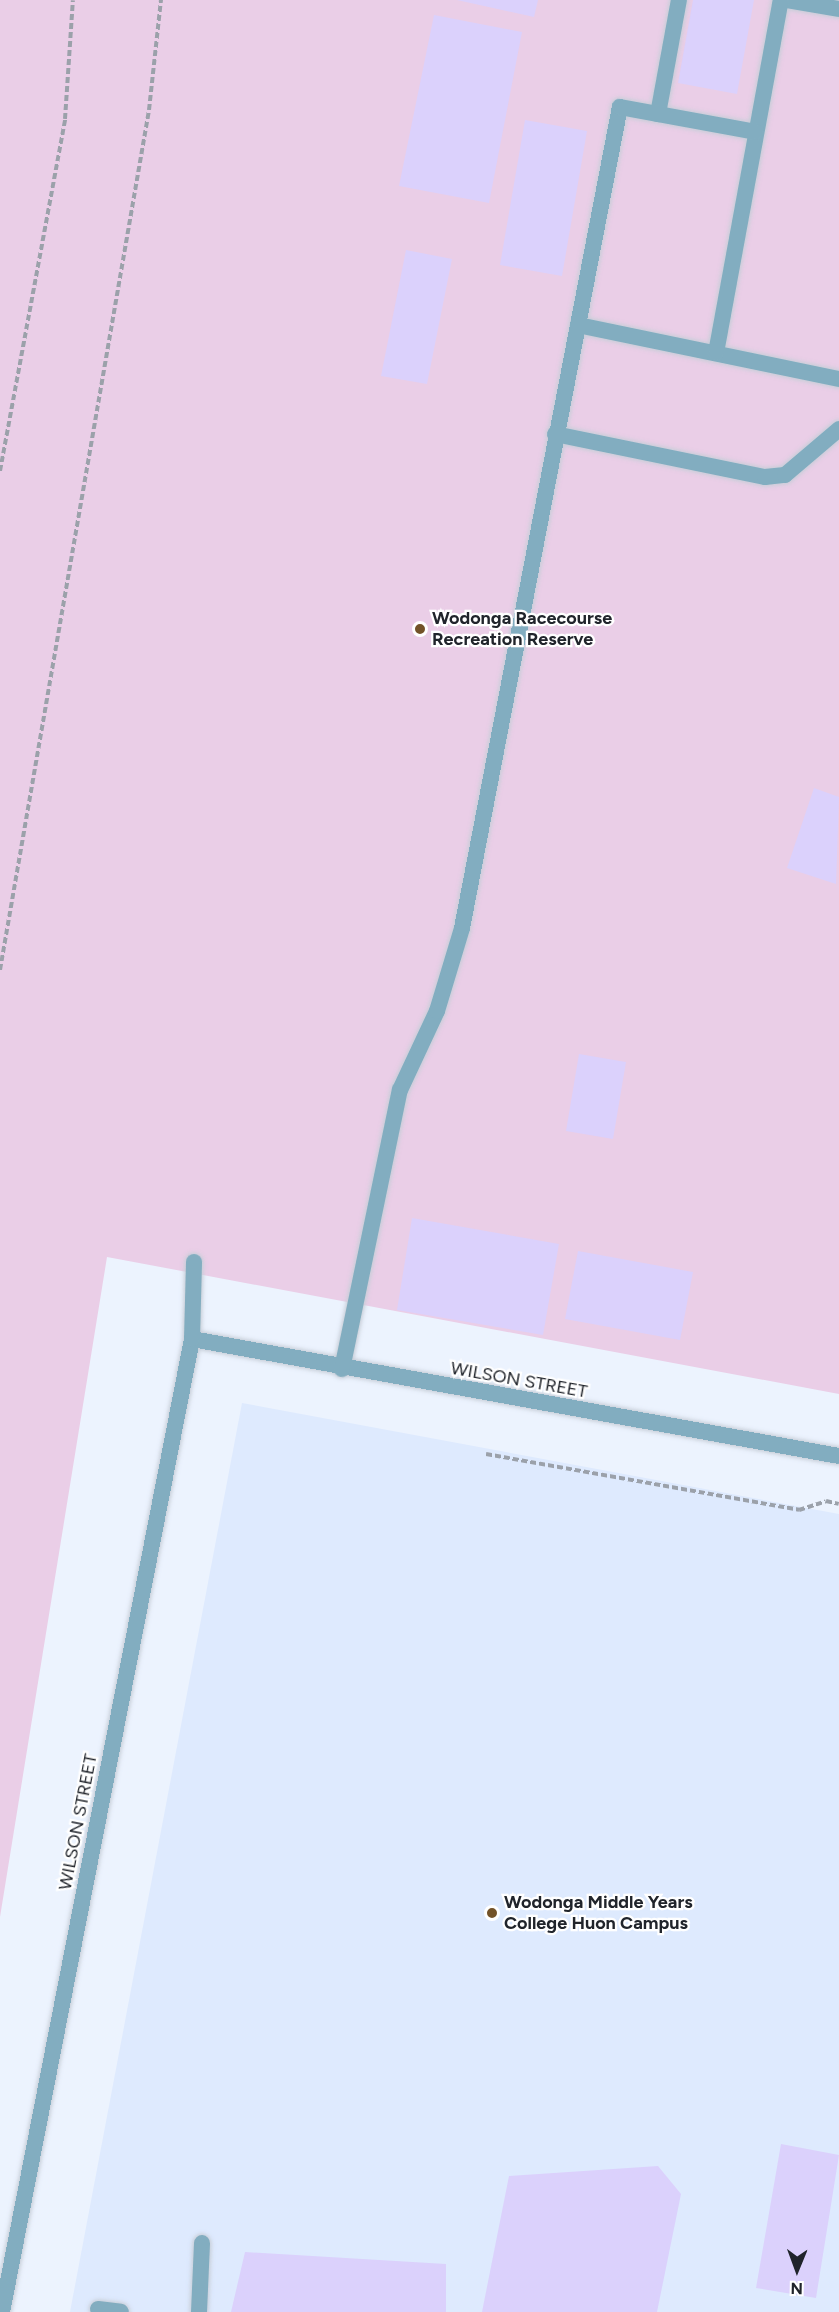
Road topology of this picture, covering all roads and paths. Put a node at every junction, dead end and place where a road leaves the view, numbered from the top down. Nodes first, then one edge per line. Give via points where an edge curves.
1 (73, 0) edge
2 (161, 0) edge
3 (679, 0) edge
4 (781, 0) edge
5 (786, 0) edge
6 (839, 9) edge
7 (658, 114) junction
8 (756, 132) junction
9 (578, 325) junction
10 (716, 353) junction
11 (839, 379) edge
12 (839, 429) edge
13 (555, 434) junction
14 (0, 471) edge
15 (0, 970) edge
16 (194, 1262) dead end
17 (192, 1340) junction
18 (342, 1369) junction
19 (486, 1454) dead end
20 (839, 1456) edge
21 (839, 1504) edge
22 (202, 2243) dead end
23 (98, 2309) dead end
24 (2, 2312) edge
25 (121, 2312) edge
26 (199, 2312) edge

1 - 14 path via 65,119
2 - 15 path via 149,110
3 - 7 street
4 - 8 street
5 - 6 street
7 - 8 street
7 - 9 street via 620,107
8 - 10 street
9 - 10 street
9 - 13 street
10 - 11 street
12 - 13 street via 785,475 765,477
13 - 18 street via 462,928 437,1011 400,1090
16 - 17 street, WILSON STREET
17 - 18 street, WILSON STREET
17 - 24 street, WILSON STREET
18 - 20 street, WILSON STREET
19 - 21 path via 799,1510 826,1501
22 - 26 street
23 - 25 street

